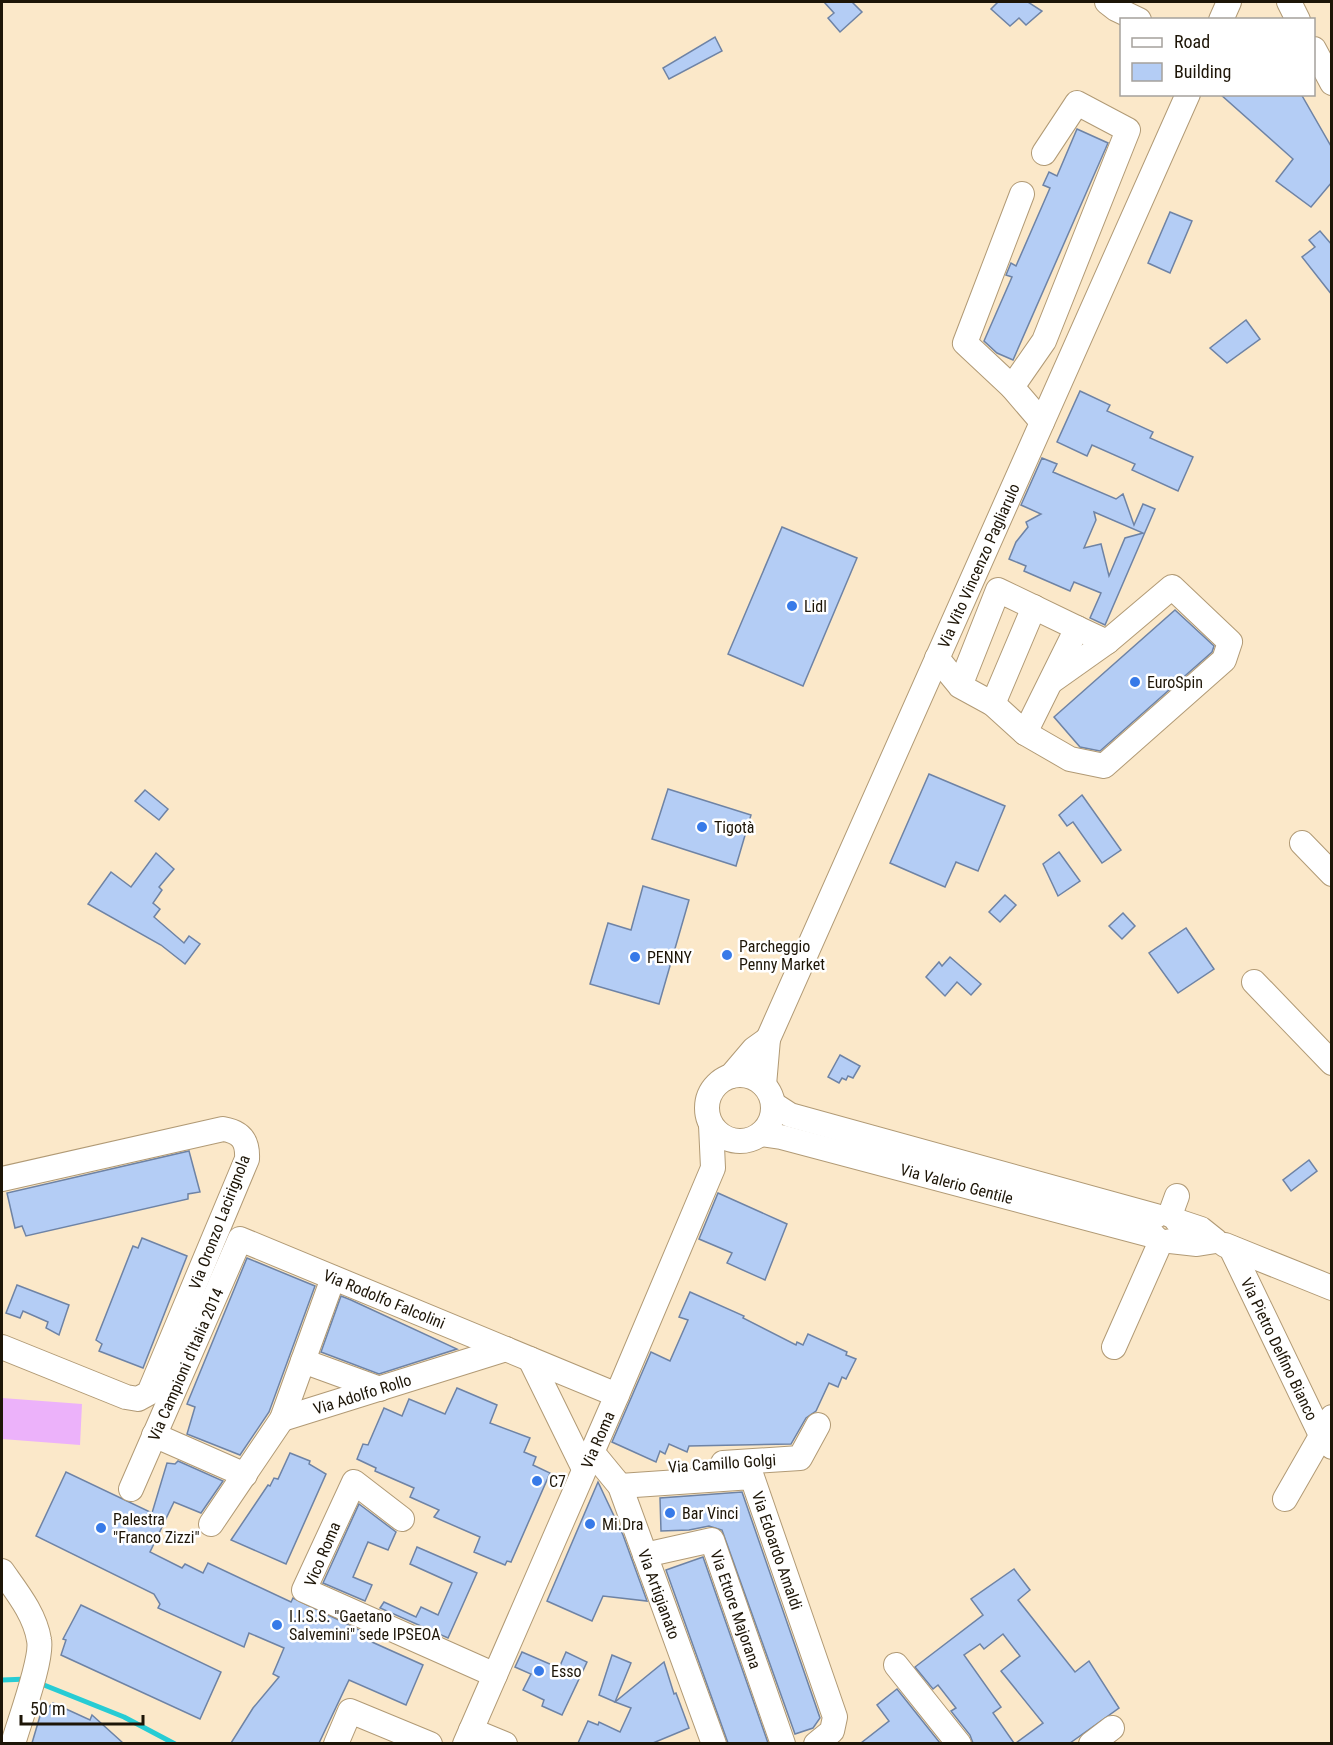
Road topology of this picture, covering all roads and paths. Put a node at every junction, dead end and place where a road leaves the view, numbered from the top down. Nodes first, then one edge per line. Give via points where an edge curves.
1 (1107, 2) edge
2 (1229, 2) edge
3 (1288, 2) edge
4 (1135, 18) edge
5 (1222, 18) edge
6 (1297, 18) edge
7 (1315, 51) edge
8 (1332, 83) edge
9 (1187, 96) edge
10 (1044, 153) dead end
11 (1023, 194) dead end
12 (1012, 387) junction
13 (1042, 422) junction
14 (976, 571) junction
15 (998, 590) junction
16 (1034, 607) junction
17 (1077, 628) junction
18 (1107, 642) junction
19 (937, 658) junction
20 (1050, 683) junction
21 (960, 686) junction
22 (993, 704) junction
23 (1025, 733) junction
24 (1302, 843) dead end
25 (1332, 874) edge
26 (1254, 982) dead end
27 (768, 1039) junction
28 (1332, 1063) edge
29 (731, 1076) junction
30 (769, 1094) junction
31 (711, 1125) junction
32 (751, 1138) junction
33 (713, 1168) junction
34 (2, 1179) edge
35 (1166, 1224) junction
36 (240, 1239) joint
37 (1224, 1245) junction
38 (333, 1278) junction
39 (1332, 1288) edge
40 (2, 1347) edge
41 (1114, 1347) dead end
42 (506, 1349) junction
43 (530, 1359) junction
44 (303, 1361) junction
45 (380, 1389) junction
46 (617, 1395) junction
47 (282, 1419) junction
48 (818, 1425) dead end
49 (1328, 1433) edge
50 (154, 1435) junction
51 (601, 1470) junction
52 (245, 1475) junction
53 (131, 1489) dead end
54 (1285, 1499) dead end
55 (402, 1519) dead end
56 (211, 1524) dead end
57 (645, 1555) junction
58 (2, 1570) edge
59 (896, 1665) dead end
60 (495, 1675) junction
61 (1112, 1728) dead end
62 (468, 1737) edge
63 (13, 1743) edge
64 (336, 1743) edge
65 (429, 1743) edge
66 (505, 1743) edge
67 (714, 1743) edge
68 (783, 1743) edge
69 (816, 1743) edge
70 (960, 1743) edge
71 (1091, 1743) edge

1 - 4 street
2 - 5 street
3 - 6 street
7 - 8 street
9 - 13 street, Via Vito Vincenzo Pagliarulo
10 - 12 street via 1077,103 1128,130 1044,341
11 - 12 street via 965,342
12 - 13 street
13 - 14 street, Via Vito Vincenzo Pagliarulo
14 - 15 street via 994,580
14 - 19 street, Via Vito Vincenzo Pagliarulo
15 - 16 street
15 - 21 street
16 - 17 street
16 - 22 street
17 - 18 street
17 - 20 street
18 - 20 street
18 - 23 street via 1172,587 1230,642 1224,660 1104,766 1070,759
19 - 21 street
19 - 27 street, Via Vito Vincenzo Pagliarulo
20 - 23 street
21 - 22 street
22 - 23 street
24 - 25 street
26 - 28 street
27 - 29 street, Via Vito Vincenzo Pagliarulo
27 - 30 street, Via Vito Vincenzo Pagliarulo
29 - 30 street via 746,1075
29 - 31 street via 716,1084 710,1093 707,1103
30 - 32 street via 769,1125
30 - 35 street, Via Valerio Gentile via 790,1115
31 - 32 street via 729,1140
31 - 33 street, Via Roma
32 - 33 street, Via Roma
32 - 35 street, Via Valerio Gentile
33 - 46 street, Via Roma
34 - 40 street, Via Oronzo Lacirignola via 223,1129 243,1137 248,1148 247,1159 149,1393 138,1399 126,1397
35 - 37 street, Via Valerio Gentile via 1197,1244
35 - 41 street
36 - 38 street, Via Rodolfo Falcolini
36 - 50 street, Via Campioni d'Italia 2014
37 - 39 street, Via Valerio Gentile
37 - 49 street, Via Pietro Delfino Bianco
38 - 42 street, Via Rodolfo Falcolini
38 - 44 street
42 - 43 street, Via Rodolfo Falcolini
42 - 45 street, Via Adolfo Rollo
43 - 46 street, Via Rodolfo Falcolini
43 - 51 street
44 - 45 street
44 - 47 street
45 - 47 street, Via Adolfo Rollo
46 - 51 street, Via Roma
47 - 52 street
48 - 51 street, Via Camillo Golgi via 800,1458
49 - 54 street
50 - 52 street
50 - 53 street, Via Campioni d'Italia 2014
51 - 57 street, Via Artigianato
51 - 60 street, Via Roma
51 - 69 street, Via Edoardo Amaldi via 752,1477 835,1717 832,1731
52 - 56 street
55 - 60 street, Vico Roma via 354,1482 304,1590
57 - 67 street, Via Artigianato
57 - 68 street, Via Ettore Majorana via 712,1540
58 - 63 street via 24,1602 40,1641
59 - 70 street
60 - 62 street, Via Roma
61 - 71 street
62 - 66 street
64 - 65 street via 350,1711

